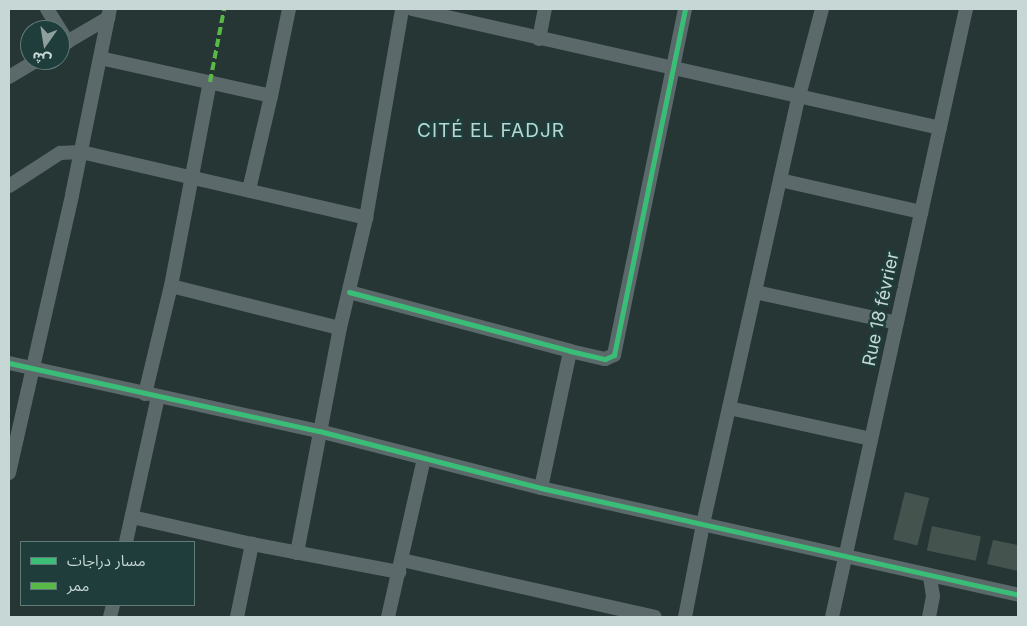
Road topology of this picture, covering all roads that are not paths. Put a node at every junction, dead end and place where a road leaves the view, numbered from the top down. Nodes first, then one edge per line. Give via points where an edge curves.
1 (289, 9) edge
2 (402, 9) edge
3 (412, 9) edge
4 (545, 9) edge
5 (685, 9) edge
6 (822, 9) edge
7 (966, 9) edge
8 (109, 13) edge
9 (539, 39) junction
10 (70, 40) edge
11 (100, 58) junction
12 (674, 66) junction
13 (21, 70) edge
14 (9, 77) edge
15 (210, 82) junction
16 (271, 96) junction
17 (799, 96) junction
18 (940, 128) junction
19 (81, 152) junction
20 (192, 176) junction
21 (780, 180) junction
22 (9, 186) edge
23 (249, 190) junction
24 (921, 212) junction
25 (366, 218) junction
26 (171, 286) junction
27 (349, 292) junction
28 (755, 292) junction
29 (897, 323) junction
30 (340, 328) junction
31 (570, 351) junction
32 (9, 363) edge
33 (32, 369) junction
34 (152, 396) junction
35 (729, 408) junction
36 (319, 430) junction
37 (871, 439) junction
38 (424, 458) junction
39 (9, 472) edge
40 (540, 488) junction
41 (132, 518) junction
42 (703, 524) junction
43 (126, 541) edge
44 (252, 544) junction
45 (297, 553) junction
46 (845, 556) junction
47 (400, 566) junction
48 (930, 576) junction
49 (1018, 595) edge
50 (241, 616) edge
51 (388, 617) edge
52 (655, 617) edge
53 (685, 617) edge
54 (832, 617) edge
55 (929, 617) edge

1 - 16 street
2 - 25 street
3 - 9 street
4 - 9 street
5 - 12 street
6 - 17 street
7 - 18 street, Rue 18 février
8 - 10 street
8 - 11 street
9 - 12 street
11 - 15 street
11 - 19 street
12 - 17 street
12 - 31 street via 616,352 605,359
13 - 14 street
15 - 16 street
15 - 20 street
16 - 23 street
17 - 18 street
17 - 21 street
18 - 24 street, Rue 18 février
19 - 20 street
19 - 22 street via 60,153
19 - 33 street
20 - 23 street
20 - 26 street
21 - 24 street
21 - 28 street
23 - 25 street
24 - 29 street, Rue 18 février
25 - 27 street
26 - 30 street
26 - 34 street
27 - 30 street
27 - 31 street
28 - 29 street
28 - 35 street
29 - 37 street, Rue 18 février
30 - 36 street
31 - 40 street
32 - 33 street
33 - 34 street
33 - 39 street
34 - 36 street
34 - 41 street
35 - 37 street
35 - 42 street
36 - 38 street
36 - 45 street
37 - 46 street, Rue 18 février
38 - 40 street
38 - 47 street
40 - 42 street
41 - 43 street
41 - 44 street
42 - 46 street
42 - 53 street
44 - 45 street
44 - 50 street
45 - 47 street
46 - 48 street
46 - 54 street, Rue 18 février
47 - 51 street
47 - 52 street
48 - 49 street
48 - 55 street via 933,596

